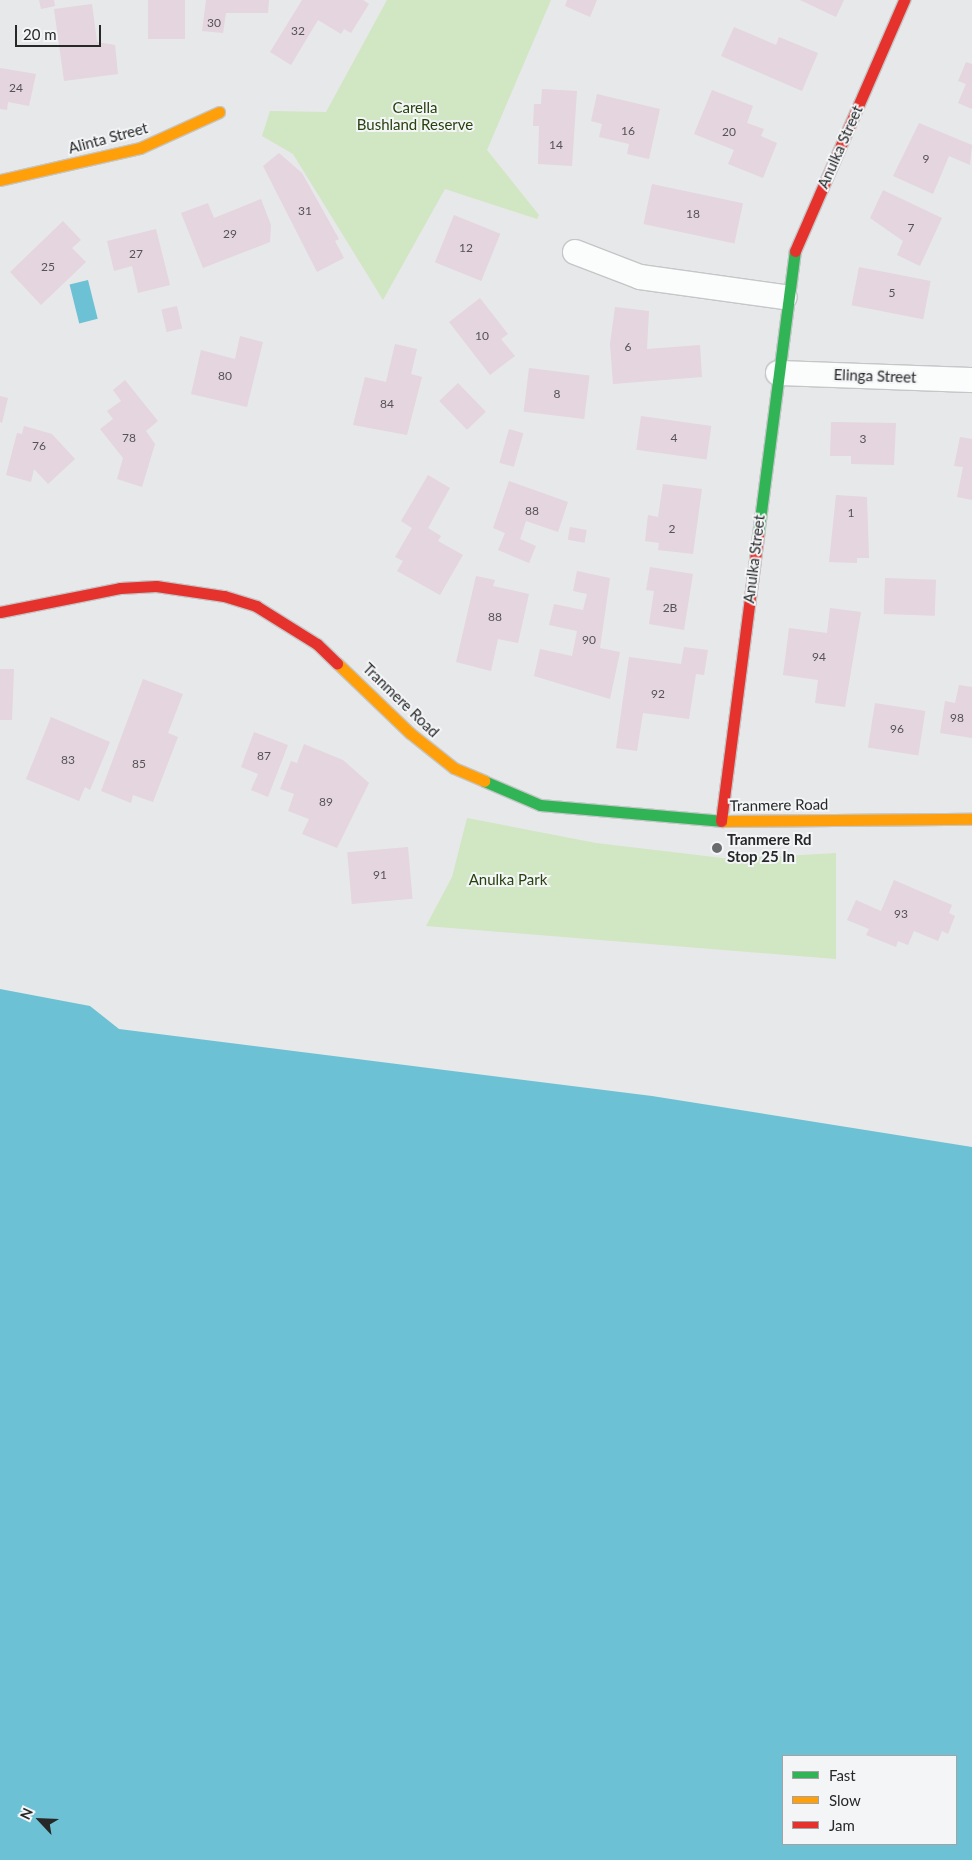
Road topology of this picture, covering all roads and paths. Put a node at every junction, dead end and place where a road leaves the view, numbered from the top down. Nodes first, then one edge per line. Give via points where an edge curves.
1 (904, 0) edge
2 (219, 112) dead end
3 (0, 180) edge
4 (575, 252) dead end
5 (785, 297) junction
6 (778, 373) junction
7 (972, 380) edge
8 (0, 612) edge
9 (972, 819) edge
10 (721, 821) junction

1 - 5 street, Anulka Street via 795,250
2 - 3 street, Alinta Street via 140,148
4 - 5 street via 640,278
5 - 6 street, Anulka Street
6 - 7 street, Elinga Street
6 - 10 street, Anulka Street
8 - 10 street, Tranmere Road via 120,588 156,586 224,596 281,619 317,644 410,733 482,783 516,798 572,812
9 - 10 street, Tranmere Road

